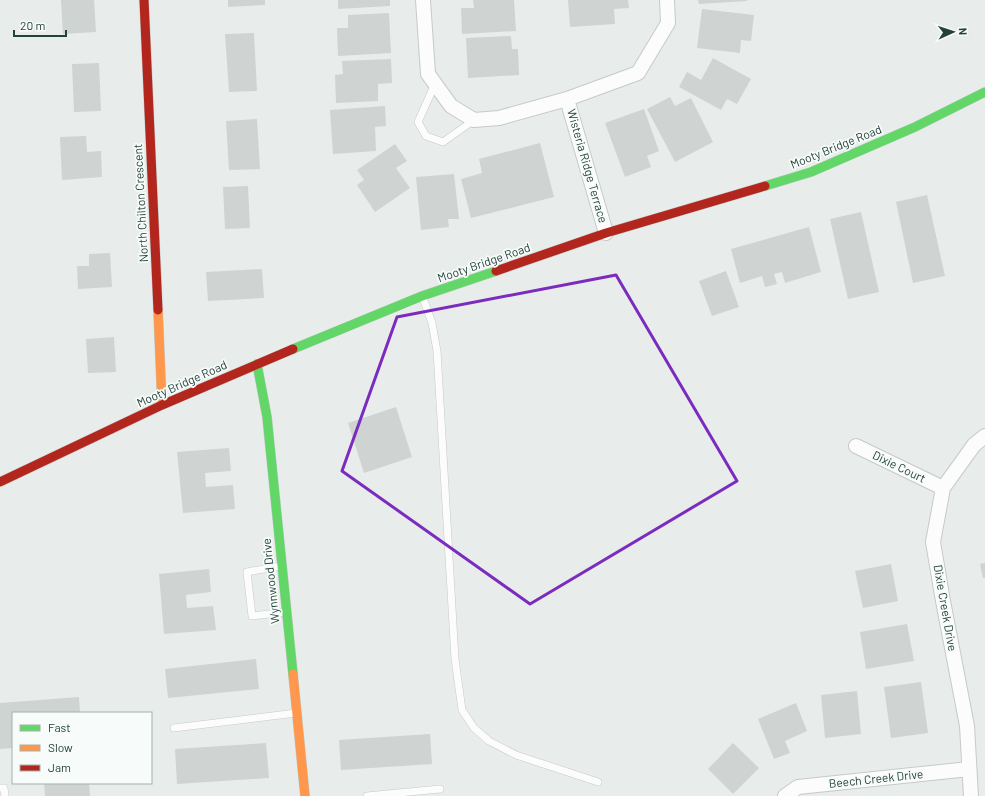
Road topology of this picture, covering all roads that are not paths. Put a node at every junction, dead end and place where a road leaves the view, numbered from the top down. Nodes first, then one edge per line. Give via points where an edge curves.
1 (144, 0) edge
2 (423, 0) edge
3 (667, 0) edge
4 (435, 84) junction
5 (985, 92) edge
6 (567, 99) junction
7 (474, 120) junction
8 (606, 233) junction
9 (422, 296) junction
10 (257, 364) junction
11 (162, 405) junction
12 (985, 436) edge
13 (856, 446) dead end
14 (0, 482) edge
15 (943, 488) junction
16 (281, 566) junction
17 (286, 612) junction
18 (296, 713) junction
19 (174, 728) dead end
20 (968, 769) junction
21 (598, 782) dead end
22 (0, 788) edge
23 (440, 789) dead end
24 (5, 796) edge
25 (304, 796) edge
26 (367, 796) edge
27 (785, 796) edge
28 (971, 796) edge

1 - 11 main road, North Chilton Crescent
2 - 4 street via 428,74
3 - 6 street, Wisteria Ridge Terrace via 668,23 638,73
4 - 7 street via 451,106
4 - 7 lane via 418,122 426,136 443,142
5 - 8 main road, Mooty Bridge Road via 915,127 812,172
6 - 7 street, Wisteria Ridge Terrace via 499,118
6 - 8 street, Wisteria Ridge Terrace
8 - 9 main road, Mooty Bridge Road
9 - 10 main road, Mooty Bridge Road
9 - 21 lane via 432,323 437,351 455,659 462,710 474,728 489,741 516,755
10 - 11 main road, Mooty Bridge Road
10 - 16 main road, Wynnwood Drive via 267,417
11 - 14 main road, Mooty Bridge Road
12 - 15 street, Dixie Creek Drive via 974,445
13 - 15 street, Dixie Court
15 - 20 street, Dixie Creek Drive via 933,542 967,726
16 - 17 main road, Wynnwood Drive
16 - 17 lane via 247,572 252,616
17 - 18 main road, Wynnwood Drive
18 - 19 lane
18 - 25 main road, Wynnwood Drive
20 - 27 street, Beech Creek Drive via 798,787
20 - 28 street, Dixie Creek Drive
22 - 24 lane via 4,788
23 - 26 lane

